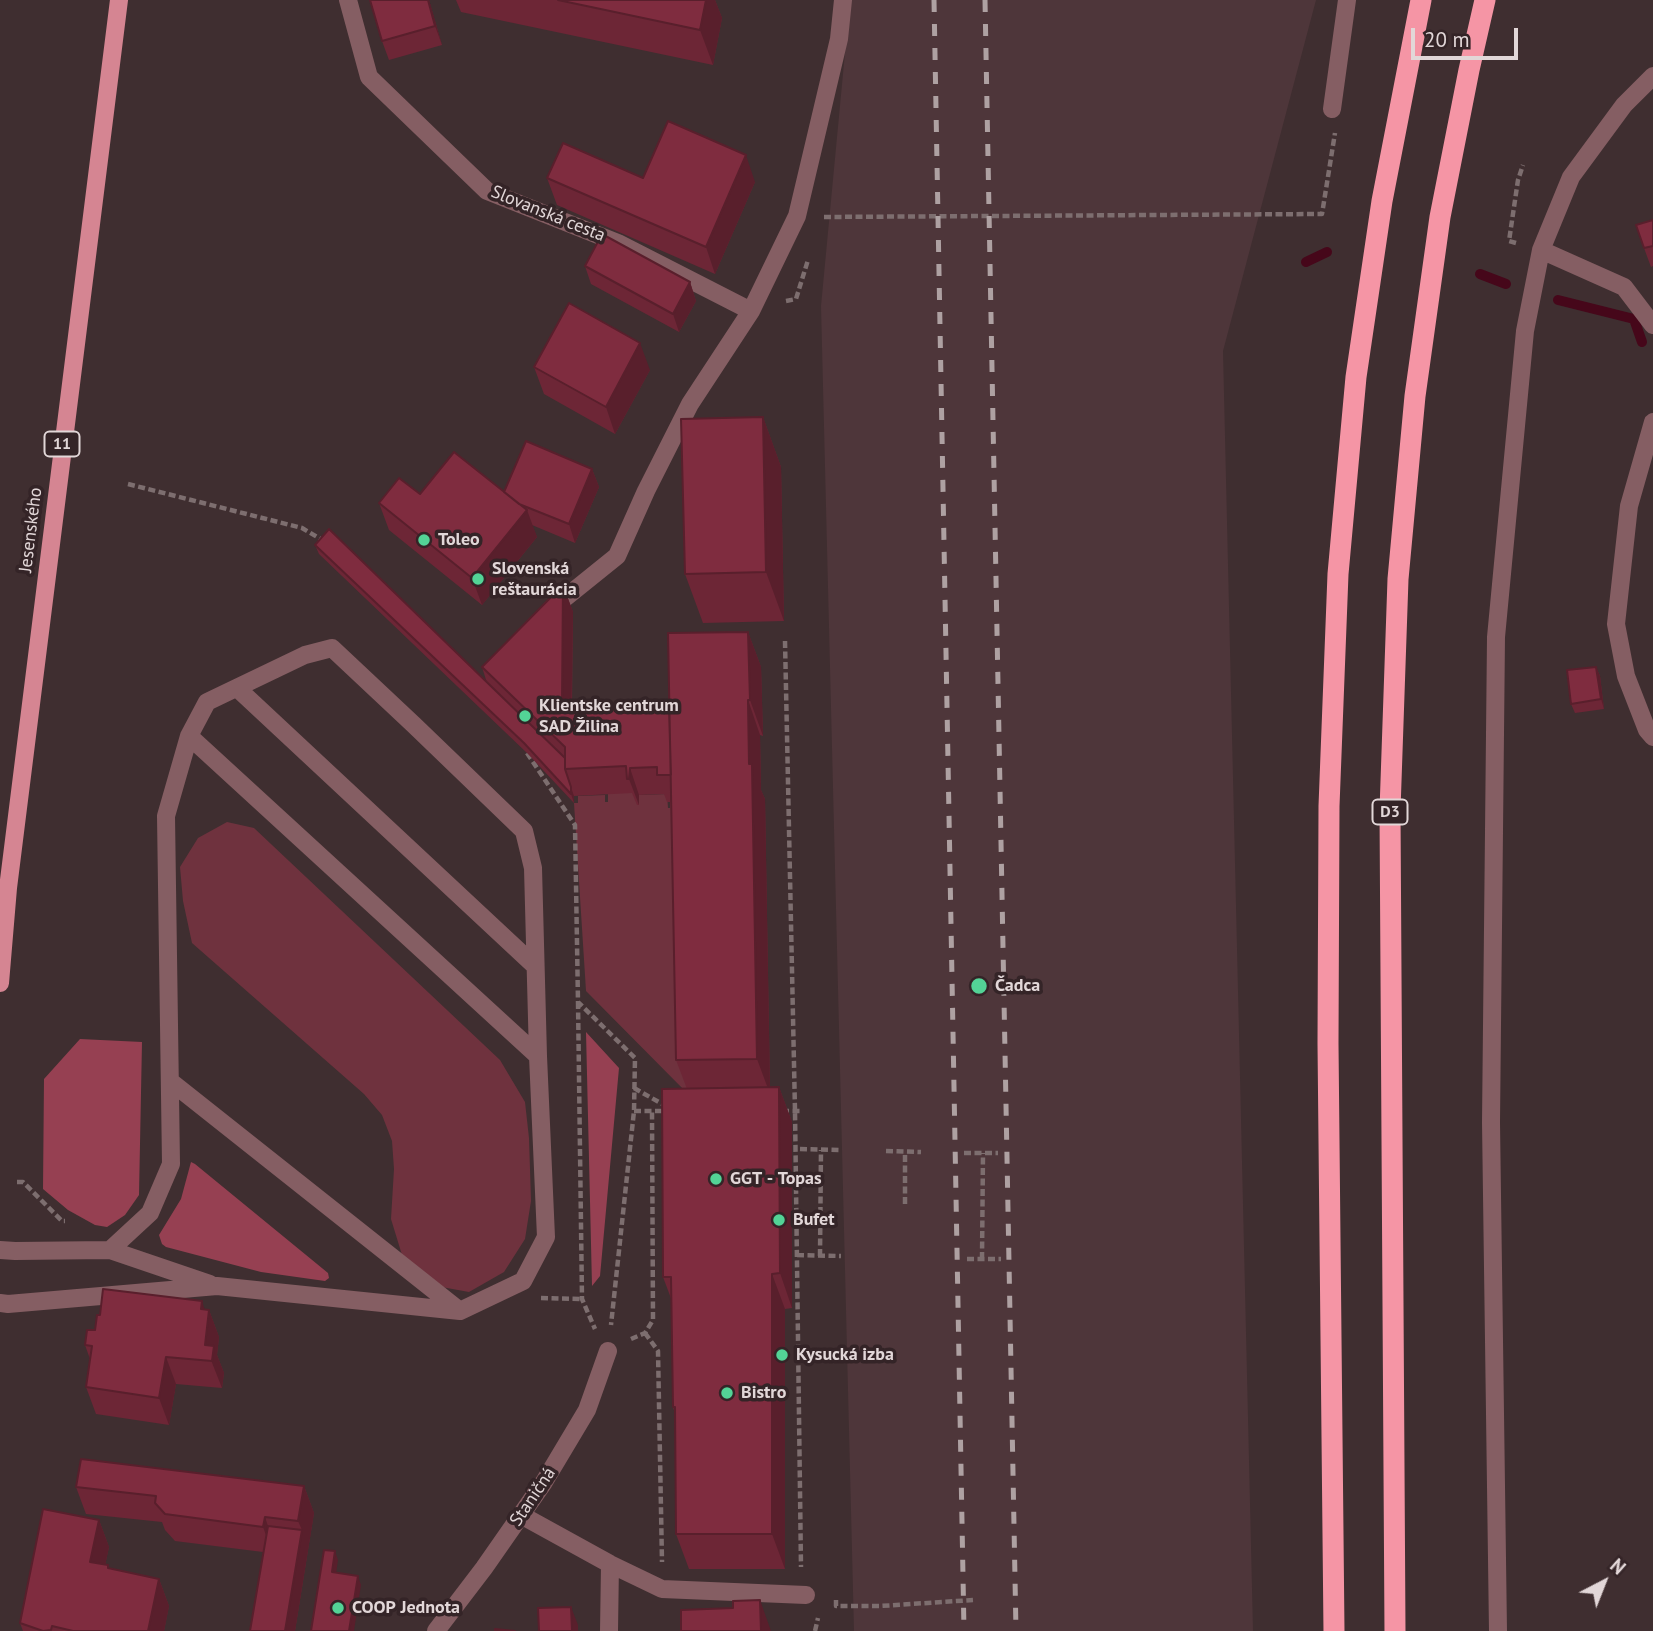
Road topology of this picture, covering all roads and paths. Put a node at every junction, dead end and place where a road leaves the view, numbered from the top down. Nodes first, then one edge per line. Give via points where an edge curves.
1 (118, 0) edge
2 (348, 0) edge
3 (843, 0) edge
4 (1347, 0) edge
5 (1421, 0) edge
6 (1485, 0) edge
7 (1653, 76) edge
8 (1332, 109) dead end
9 (1335, 131) dead end
10 (1523, 165) dead end
11 (822, 217) dead end
12 (1509, 241) dead end
13 (1541, 250) junction
14 (751, 311) junction
15 (1653, 324) edge
16 (1653, 422) edge
17 (128, 484) dead end
18 (328, 543) edge
19 (533, 624) edge
20 (785, 641) dead end
21 (237, 688) junction
22 (189, 736) junction
23 (1653, 737) edge
24 (527, 753) edge
25 (536, 966) junction
26 (0, 983) edge
27 (578, 1002) junction
28 (538, 1056) junction
29 (170, 1081) junction
30 (634, 1088) junction
31 (634, 1111) junction
32 (652, 1111) junction
33 (782, 1111) edge
34 (797, 1111) junction
35 (800, 1150) dead end
36 (821, 1150) junction
37 (839, 1150) dead end
38 (886, 1151) dead end
39 (905, 1152) junction
40 (921, 1152) dead end
41 (964, 1153) dead end
42 (983, 1153) junction
43 (998, 1153) dead end
44 (17, 1182) dead end
45 (905, 1205) dead end
46 (71, 1223) dead end
47 (0, 1250) edge
48 (110, 1250) junction
49 (653, 1253) junction
50 (664, 1253) edge
51 (795, 1256) junction
52 (820, 1256) junction
53 (841, 1256) dead end
54 (967, 1259) dead end
55 (982, 1259) junction
56 (1001, 1259) dead end
57 (216, 1286) junction
58 (0, 1304) edge
59 (460, 1311) junction
60 (608, 1351) junction
61 (520, 1515) junction
62 (610, 1564) junction
63 (662, 1589) junction
64 (804, 1595) joint
65 (836, 1600) dead end
66 (973, 1600) dead end
67 (436, 1631) edge
68 (610, 1631) edge
69 (1334, 1631) edge
70 (1395, 1631) edge
71 (1498, 1631) edge

1 - 26 main road, Jesenského / 11
2 - 14 street, Slovanská cesta via 369,77 487,191 618,243
3 - 14 street via 839,39 797,216
4 - 8 street
5 - 69 highway via 1382,201 1356,377 1338,574 1329,806 1328,1043
6 - 70 highway, D3 via 1440,216 1415,396 1398,579 1390,810
7 - 13 street via 1624,105 1571,177
9 - 11 path via 1322,214
10 - 12 path
13 - 15 street via 1623,287
13 - 71 street via 1525,331 1496,637 1490,1122
14 - 19 street via 690,404 617,556
16 - 23 street via 1629,506 1616,624 1626,676
17 - 18 path via 303,528
20 - 34 path
21 - 22 street via 207,702
21 - 25 street
21 - 25 street via 304,655 332,648 524,831 533,868
22 - 28 street
22 - 29 street via 166,816
24 - 27 path via 575,825
25 - 28 street
27 - 30 path via 635,1058
27 - 60 path via 582,1300
28 - 59 street via 546,1237 523,1281
29 - 48 street via 171,1164 150,1213
29 - 59 street
30 - 31 path
30 - 32 path via 674,1111
31 - 32 path
31 - 60 path
32 - 49 path
33 - 34 path
34 - 51 path
35 - 36 path
36 - 37 path
36 - 52 path
38 - 39 path
39 - 40 path
39 - 45 path
41 - 42 path
42 - 43 path
42 - 55 path
44 - 46 path via 23,1182 62,1221
47 - 48 street
48 - 57 street
49 - 50 path
49 - 63 path via 653,1320 645,1333 658,1351
51 - 52 path
51 - 64 path
52 - 53 path
54 - 55 path
55 - 56 path
57 - 58 street
57 - 59 street
60 - 61 street, Staničná via 587,1410
61 - 62 street
61 - 67 street, Staničná
62 - 63 street
62 - 68 street
63 - 64 street
65 - 66 path via 836,1606

